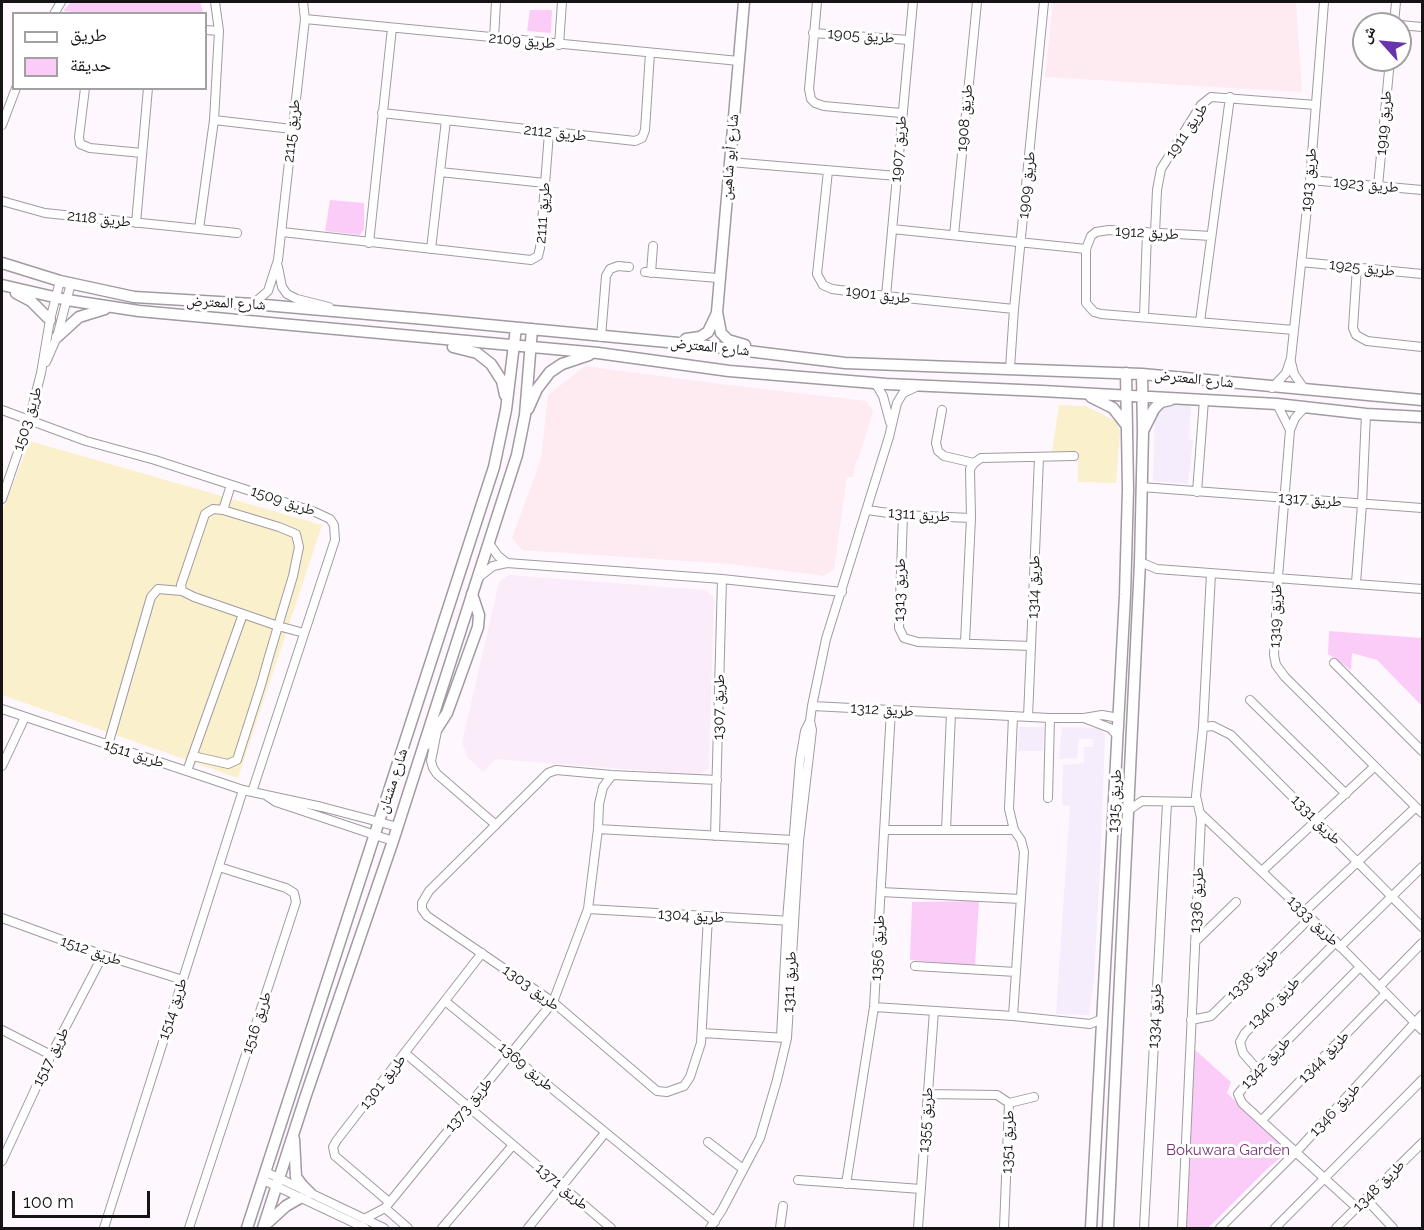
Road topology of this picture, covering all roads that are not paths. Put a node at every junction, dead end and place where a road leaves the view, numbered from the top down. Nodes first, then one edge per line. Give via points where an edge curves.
1 (215, 2) edge
2 (303, 2) edge
3 (496, 2) edge
4 (562, 2) edge
5 (744, 2) edge
6 (817, 2) edge
7 (913, 2) edge
8 (977, 2) edge
9 (1044, 2) edge
10 (1324, 2) edge
11 (305, 19) junction
12 (392, 28) junction
13 (207, 30) edge
14 (219, 31) junction
15 (813, 33) junction
16 (494, 39) junction
17 (909, 40) junction
18 (559, 45) junction
19 (650, 53) junction
20 (739, 61) junction
21 (1389, 72) edge
22 (15, 90) edge
23 (86, 90) edge
24 (148, 90) edge
25 (1230, 97) junction
26 (1316, 105) junction
27 (382, 112) junction
28 (902, 113) junction
29 (214, 120) junction
30 (446, 120) junction
31 (2, 125) edge
32 (292, 129) junction
33 (549, 133) junction
34 (142, 153) junction
35 (730, 162) junction
36 (828, 171) junction
37 (440, 172) junction
38 (897, 176) junction
39 (1310, 180) junction
40 (545, 183) junction
41 (1378, 186) junction
42 (1422, 190) edge
43 (2, 201) edge
44 (136, 222) junction
45 (199, 229) junction
46 (891, 229) junction
47 (282, 232) junction
48 (237, 233) dead end
49 (1151, 233) junction
50 (954, 235) junction
51 (1211, 236) junction
52 (1021, 242) junction
53 (369, 243) junction
54 (653, 246) dead end
55 (431, 249) junction
56 (1086, 249) junction
57 (278, 260) junction
58 (1301, 262) junction
59 (2, 263) edge
60 (629, 267) dead end
61 (1357, 267) junction
62 (1422, 274) edge
63 (718, 278) junction
64 (66, 282) junction
65 (3, 286) edge
66 (886, 296) junction
67 (56, 298) junction
68 (68, 300) junction
69 (253, 304) junction
70 (112, 307) junction
71 (1014, 309) junction
72 (346, 312) junction
73 (717, 312) junction
74 (1144, 317) junction
75 (50, 320) junction
76 (1200, 322) junction
77 (516, 328) junction
78 (532, 329) junction
79 (1294, 330) junction
80 (410, 336) junction
81 (57, 337) junction
82 (601, 337) junction
83 (650, 341) junction
84 (514, 347) junction
85 (1422, 347) edge
86 (530, 348) junction
87 (598, 353) junction
88 (798, 357) junction
89 (1291, 358) junction
90 (1010, 368) junction
91 (41, 373) junction
92 (1126, 373) junction
93 (1142, 374) junction
94 (876, 384) junction
95 (925, 386) junction
96 (1272, 388) junction
97 (1305, 390) junction
98 (1070, 393) junction
99 (1126, 396) junction
100 (1142, 396) junction
101 (1176, 398) junction
102 (1204, 400) junction
103 (1422, 400) edge
104 (1277, 404) junction
105 (1305, 407) junction
106 (2, 410) edge
107 (506, 410) junction
108 (942, 410) dead end
109 (1366, 414) junction
110 (525, 415) junction
111 (1422, 417) edge
112 (29, 420) junction
113 (891, 426) junction
114 (1128, 427) junction
115 (1290, 430) junction
116 (1143, 432) junction
117 (1074, 456) dead end
118 (1039, 458) junction
119 (974, 463) junction
120 (231, 485) junction
121 (1141, 488) junction
122 (1197, 492) junction
123 (2, 498) edge
124 (1284, 498) junction
125 (1362, 504) junction
126 (1422, 508) edge
127 (223, 510) junction
128 (867, 510) junction
129 (903, 515) junction
130 (971, 518) junction
131 (489, 543) junction
132 (1140, 562) junction
133 (507, 563) junction
134 (1157, 569) junction
135 (1211, 573) junction
136 (1278, 577) junction
137 (1139, 578) junction
138 (477, 579) junction
139 (722, 579) junction
140 (1356, 583) junction
141 (1422, 589) edge
142 (182, 591) junction
143 (842, 592) junction
144 (472, 594) junction
145 (243, 614) junction
146 (278, 626) junction
147 (304, 633) junction
148 (965, 642) junction
149 (1031, 646) junction
150 (1334, 663) dead end
151 (1250, 700) dead end
152 (812, 706) junction
153 (2, 709) edge
154 (891, 710) junction
155 (951, 713) junction
156 (1013, 716) junction
157 (25, 717) junction
158 (1028, 717) junction
159 (1050, 718) junction
160 (1084, 718) junction
161 (1119, 718) junction
162 (810, 721) junction
163 (1132, 724) junction
164 (1203, 727) junction
165 (437, 730) junction
166 (1118, 736) junction
167 (108, 745) junction
168 (1422, 751) edge
169 (422, 752) junction
170 (193, 756) junction
171 (2, 766) edge
172 (1374, 767) junction
173 (187, 771) junction
174 (612, 775) junction
175 (717, 780) junction
176 (248, 791) junction
177 (1130, 793) junction
178 (1346, 794) junction
179 (267, 796) junction
180 (1048, 798) dead end
181 (1147, 801) junction
182 (1197, 802) junction
183 (1167, 803) junction
184 (1129, 810) junction
185 (1419, 810) edge
186 (1201, 814) junction
187 (1317, 820) junction
188 (380, 822) junction
189 (496, 825) junction
190 (398, 827) junction
191 (598, 829) junction
192 (885, 830) junction
193 (946, 830) junction
194 (1014, 830) junction
195 (375, 835) junction
196 (715, 836) junction
197 (793, 840) junction
198 (393, 841) junction
199 (1358, 862) junction
200 (219, 867) junction
201 (1422, 867) edge
202 (1262, 871) junction
203 (881, 892) junction
204 (1392, 897) junction
205 (1022, 899) junction
206 (1236, 902) dead end
207 (588, 909) junction
208 (1307, 915) junction
209 (708, 917) junction
210 (2, 918) edge
211 (791, 921) junction
212 (1422, 927) edge
213 (1195, 942) junction
214 (1422, 943) edge
215 (1338, 945) junction
216 (482, 953) junction
217 (102, 955) junction
218 (915, 966) dead end
219 (1360, 967) junction
220 (1016, 972) junction
221 (183, 980) junction
222 (1383, 990) junction
223 (445, 1001) junction
224 (553, 1002) junction
225 (874, 1007) junction
226 (934, 1011) junction
227 (1013, 1016) junction
228 (1422, 1016) edge
229 (1102, 1019) junction
230 (1191, 1020) junction
231 (1419, 1026) edge
232 (2, 1030) edge
233 (702, 1033) junction
234 (784, 1038) junction
235 (405, 1053) junction
236 (510, 1054) junction
237 (51, 1055) junction
238 (1258, 1070) junction
239 (1422, 1080) edge
240 (928, 1094) junction
241 (1034, 1097) dead end
242 (1009, 1103) junction
243 (468, 1106) junction
244 (1262, 1120) junction
245 (605, 1133) junction
246 (293, 1136) junction
247 (708, 1142) dead end
248 (1422, 1143) edge
249 (513, 1145) junction
250 (1297, 1151) junction
251 (2, 1161) edge
252 (743, 1169) junction
253 (264, 1176) junction
254 (1327, 1178) junction
255 (798, 1180) dead end
256 (278, 1183) junction
257 (846, 1184) junction
258 (562, 1187) junction
259 (921, 1189) junction
260 (305, 1195) junction
261 (1366, 1198) junction
262 (387, 1205) junction
263 (783, 1206) dead end
264 (1357, 1208) junction
265 (364, 1219) junction
266 (712, 1225) edge
267 (264, 1227) edge
268 (104, 1228) edge
269 (189, 1228) edge
270 (247, 1228) edge
271 (365, 1228) edge
272 (384, 1228) edge
273 (408, 1228) edge
274 (442, 1228) edge
275 (528, 1228) edge
276 (611, 1228) edge
277 (780, 1228) edge
278 (918, 1228) edge
279 (1004, 1228) edge
280 (1091, 1228) edge
281 (1108, 1228) edge
282 (1144, 1228) edge
283 (1182, 1228) edge
284 (1220, 1228) edge
285 (1275, 1228) edge
286 (1336, 1228) edge
287 (1393, 1228) edge

1 - 14 street
2 - 11 street, طريق 2115
3 - 16 street
4 - 18 street
5 - 20 street, شارع أبو شاهين
6 - 15 street, طريق 1905
7 - 17 street, طريق 1907
8 - 50 street, طريق 1908
9 - 52 street, طريق 1909
10 - 26 street, طريق 1913
11 - 12 street, طريق 2109
11 - 32 street, طريق 2115
12 - 16 street, طريق 2109
12 - 27 street
13 - 14 street
14 - 29 street
15 - 17 street, طريق 1905
15 - 28 street, طريق 1905 via 808,89 814,103
16 - 18 street, طريق 2109
17 - 28 street, طريق 1907
18 - 19 street, طريق 2109
19 - 20 street, طريق 2109
19 - 33 street, طريق 2112 via 645,130 639,140
20 - 35 street, شارع أبو شاهين
21 - 41 street, طريق 1919
22 - 31 street
23 - 34 street via 80,144
24 - 34 street
25 - 26 street, طريق 1911
25 - 49 street, طريق 1911 via 1211,97 1201,105 1161,169
25 - 51 street
26 - 39 street, طريق 1913
27 - 30 street, طريق 2112
27 - 53 street
28 - 38 street, طريق 1907
29 - 32 street
29 - 45 street
30 - 33 street, طريق 2112
30 - 37 street
32 - 47 street, طريق 2115
33 - 40 street, طريق 2111
34 - 44 street
35 - 36 street
35 - 63 street, شارع أبو شاهين
36 - 38 street
36 - 66 street, طريق 1901 via 817,273 823,285 832,289
37 - 40 street
37 - 55 street
38 - 46 street, طريق 1907
39 - 41 street, طريق 1923
39 - 58 street, طريق 1913
40 - 55 street, طريق 2111 via 540,248 534,258 527,261
41 - 42 street, طريق 1923
43 - 44 street, طريق 2118 via 45,213
44 - 45 street, طريق 2118
45 - 48 street, طريق 2118
46 - 50 street
46 - 66 street, طريق 1907
47 - 53 street, طريق 2111
47 - 57 street, طريق 2115
49 - 51 street, طريق 1912
49 - 56 street, طريق 1912 via 1099,231 1091,236
49 - 74 street, طريق 1911
50 - 52 street
51 - 76 street
52 - 56 street
52 - 71 street, طريق 1909
53 - 55 street, طريق 2111
54 - 63 street via 648,273
56 - 74 street via 1085,296 1089,308 1101,314
57 - 69 street, طريق 2115 via 268,291
57 - 72 street, طريق 2115 via 282,287 287,294
58 - 61 street, طريق 1925
58 - 79 street, طريق 1913
59 - 64 street, شارع المعترض
60 - 82 street via 610,269 606,276
61 - 62 street, طريق 1925
61 - 85 street via 1353,327 1356,335 1367,341
63 - 73 street, شارع أبو شاهين
64 - 67 street, طريق 1503
64 - 68 street, طريق 1503
64 - 69 street, شارع المعترض via 134,297
65 - 67 street, شارع المعترض
65 - 75 street via 31,301
66 - 71 street, طريق 1901
67 - 68 street, شارع المعترض
67 - 75 street, طريق 1503
68 - 70 street, شارع المعترض
68 - 81 street, طريق 1503
69 - 72 street, شارع المعترض
70 - 80 street, شارع المعترض
70 - 81 street via 79,316
71 - 90 street, طريق 1909
72 - 77 street, شارع المعترض
73 - 83 street via 708,332 700,337
73 - 88 street, شارع أبو شاهين via 721,333 728,340
74 - 76 street
75 - 91 street, طريق 1503
76 - 79 street
77 - 78 street, شارع المعترض
77 - 84 street, شارع مشتان
78 - 82 street, شارع المعترض
78 - 86 street, شارع مشتان
79 - 89 street, طريق 1913
80 - 84 street, شارع المعترض
80 - 107 street via 425,343 469,350 484,358 502,381
81 - 91 street, طريق 1503
82 - 83 street, شارع المعترض
83 - 88 street, شارع المعترض
84 - 86 street, شارع المعترض
84 - 107 street, شارع مشتان
86 - 87 street, شارع المعترض
86 - 110 street, شارع مشتان
87 - 94 street, شارع المعترض via 729,371
87 - 110 street via 562,363 550,372
88 - 90 street, شارع المعترض via 845,363
89 - 96 street, طريق 1913 via 1286,373
89 - 97 street, طريق 1913 via 1294,374
90 - 92 street, شارع المعترض
91 - 112 street, طريق 1503
92 - 93 street, شارع المعترض
92 - 99 street, طريق 1315
93 - 96 street, شارع المعترض
93 - 100 street, طريق 1315
94 - 95 street, شارع المعترض
94 - 113 street
95 - 98 street, شارع المعترض
95 - 113 street, طريق 1311 via 903,393
96 - 97 street, شارع المعترض
97 - 103 street, شارع المعترض
98 - 99 street, شارع المعترض
98 - 114 street via 1104,402
99 - 100 street, شارع المعترض
99 - 114 street, طريق 1315
100 - 101 street, شارع المعترض
100 - 116 street, طريق 1315
101 - 102 street, شارع المعترض
101 - 116 street via 1161,402 1154,409
102 - 104 street, شارع المعترض
102 - 122 street
104 - 105 street, شارع المعترض
104 - 115 street
105 - 109 street, شارع المعترض
105 - 115 street, طريق 1319
106 - 112 street, طريق 1509
107 - 188 street, شارع مشتان via 494,467
108 - 119 street via 938,452
109 - 111 street, شارع المعترض
109 - 125 street
110 - 131 street, شارع مشتان via 517,455
112 - 120 street, طريق 1509
112 - 123 street, طريق 1503
113 - 128 street, طريق 1311
114 - 161 street, طريق 1315
115 - 124 street, طريق 1319
116 - 121 street, طريق 1315
117 - 118 street
118 - 119 street via 981,458
118 - 149 street, طريق 1314
119 - 130 street via 970,469
120 - 127 street
120 - 147 street, طريق 1509 via 315,512 334,525 335,540
121 - 122 street, طريق 1317
121 - 132 street, طريق 1315
122 - 124 street, طريق 1317
124 - 125 street, طريق 1317
124 - 136 street, طريق 1319
125 - 126 street, طريق 1317
125 - 140 street
127 - 142 street via 213,509 206,514
127 - 146 street via 296,534 299,546
128 - 129 street, طريق 1311
128 - 143 street, طريق 1311
129 - 130 street, طريق 1311
129 - 148 street, طريق 1313 via 899,628 904,638 918,642
130 - 148 street
131 - 133 street
131 - 138 street, شارع مشتان
132 - 134 street
132 - 137 street, طريق 1315
133 - 138 street via 493,566
133 - 139 street
134 - 135 street
134 - 137 street
135 - 136 street
135 - 164 street, طريق 1336
136 - 140 street
136 - 172 street, طريق 1319 via 1274,655 1278,670
137 - 163 street, طريق 1315
138 - 144 street, شارع مشتان
139 - 143 street
139 - 175 street, طريق 1307
140 - 141 street
142 - 145 street
142 - 167 street via 158,589 151,597
143 - 152 street, طريق 1311 via 826,639
144 - 165 street via 479,615 478,627
144 - 169 street, شارع مشتان
145 - 146 street
145 - 170 street
146 - 147 street
146 - 170 street via 237,760 228,764
147 - 176 street, طريق 1509
148 - 149 street, طريق 1313
149 - 158 street, طريق 1314
150 - 168 street
151 - 178 street
152 - 154 street, طريق 1312
152 - 162 street, طريق 1311
153 - 157 street, طريق 1511
154 - 155 street, طريق 1312
154 - 192 street, طريق 1356
155 - 156 street, طريق 1312
155 - 193 street
156 - 158 street, طريق 1312
156 - 194 street via 1009,809
157 - 167 street, طريق 1511
157 - 171 street
158 - 159 street, طريق 1312
159 - 160 street, طريق 1312
159 - 180 street
160 - 161 street, طريق 1312
160 - 166 street, طريق 1312 via 1110,728
161 - 163 street
161 - 166 street, طريق 1315
162 - 197 street, طريق 1311 via 800,760
162 - 211 street, طريق 1311
163 - 177 street, طريق 1315
164 - 182 street, طريق 1336
164 - 187 street, طريق 1331 via 1213,726 1231,735
165 - 169 street
165 - 189 street via 433,768
166 - 229 street, طريق 1315
167 - 173 street, طريق 1511
169 - 190 street, شارع مشتان
170 - 173 street
172 - 178 street
172 - 185 street, طريق 1319
173 - 176 street, طريق 1511
174 - 175 street, طريق 1303
174 - 189 street, طريق 1303 via 556,770 548,773
174 - 191 street via 600,794
175 - 196 street, طريق 1307
176 - 179 street, طريق 1511
176 - 200 street, طريق 1514
177 - 181 street
177 - 184 street, طريق 1315
178 - 187 street
179 - 188 street, طريق 1511
179 - 195 street, طريق 1511
181 - 183 street
181 - 184 street
182 - 183 street
182 - 186 street, طريق 1336
183 - 282 street, طريق 1334
184 - 281 street, طريق 1315
185 - 199 street, طريق 1338
186 - 202 street, طريق 1333
186 - 213 street, طريق 1336
187 - 199 street, طريق 1331
187 - 202 street
188 - 190 street, طريق 1511
188 - 195 street, شارع مشتان
189 - 216 street, طريق 1303 via 429,891 422,909
190 - 198 street, شارع مشتان
191 - 196 street
191 - 207 street
192 - 193 street
192 - 203 street, طريق 1356
193 - 194 street
194 - 205 street via 1024,852
195 - 198 street, طريق 1511
195 - 253 street, شارع مشتان
196 - 197 street
197 - 211 street, طريق 1311
198 - 246 street, شارع مشتان
199 - 204 street, طريق 1331
199 - 208 street, طريق 1338
200 - 221 street, طريق 1514
200 - 269 street, طريق 1516 via 286,888 294,893 296,902
201 - 204 street, طريق 1340
202 - 208 street, طريق 1333
203 - 205 street
203 - 225 street, طريق 1356
204 - 212 street, طريق 1331
204 - 215 street, طريق 1340
205 - 220 street
206 - 213 street
207 - 209 street, طريق 1304
207 - 224 street
208 - 215 street, طريق 1333
208 - 230 street, طريق 1338 via 1211,1016
209 - 211 street, طريق 1304
209 - 233 street, طريق 1303
210 - 217 street, طريق 1512
211 - 234 street, طريق 1311
213 - 230 street, طريق 1336
214 - 222 street, طريق 1344
215 - 219 street, طريق 1333
215 - 238 street, طريق 1340 via 1245,1033 1240,1042 1243,1053
216 - 223 street, طريق 1301
216 - 224 street, طريق 1303
217 - 221 street, طريق 1512
217 - 237 street, طريق 1517
218 - 220 street
219 - 222 street, طريق 1333
219 - 238 street, طريق 1342
220 - 227 street
221 - 268 street, طريق 1514
222 - 231 street, طريق 1333
222 - 244 street, طريق 1344
223 - 235 street, طريق 1301
223 - 236 street, طريق 1369
224 - 233 street, طريق 1303 via 657,1091 684,1086 698,1056
224 - 236 street, طريق 1373
225 - 226 street
225 - 257 street, طريق 1356
226 - 227 street
226 - 240 street, طريق 1355
227 - 229 street via 1090,1024
228 - 231 street, طريق 1346
229 - 280 street, طريق 1315
230 - 283 street, طريق 1336
231 - 250 street, طريق 1346
232 - 237 street
233 - 234 street
234 - 252 street, طريق 1311 via 760,1138
235 - 243 street, طريق 1371
235 - 262 street, طريق 1301 via 333,1148 335,1156
236 - 243 street, طريق 1373
236 - 245 street, طريق 1369
237 - 251 street, طريق 1517
238 - 244 street, طريق 1342 via 1238,1094 1242,1103
239 - 254 street
240 - 242 street, طريق 1351 via 997,1095
240 - 259 street, طريق 1355
241 - 242 street
242 - 279 street, طريق 1351
243 - 249 street, طريق 1371
243 - 262 street, طريق 1373
244 - 250 street, طريق 1342
245 - 258 street
245 - 266 street, طريق 1369
246 - 256 street, شارع مشتان
246 - 260 street via 296,1177
247 - 252 street
248 - 261 street, طريق 1348
249 - 258 street, طريق 1371
249 - 274 street
250 - 254 street, طريق 1342
250 - 284 street, طريق 1346
252 - 266 street, طريق 1311
253 - 256 street
253 - 270 street, شارع مشتان
254 - 264 street, طريق 1342
254 - 285 street
255 - 257 street
256 - 260 street
256 - 267 street, شارع مشتان
257 - 259 street
258 - 275 street
258 - 276 street, طريق 1371
259 - 278 street, طريق 1355
260 - 265 street
260 - 267 street via 286,1206
260 - 271 street
261 - 264 street, طريق 1348
261 - 287 street
262 - 265 street
262 - 272 street
262 - 273 street
263 - 277 street
264 - 286 street, طريق 1348
265 - 272 street

